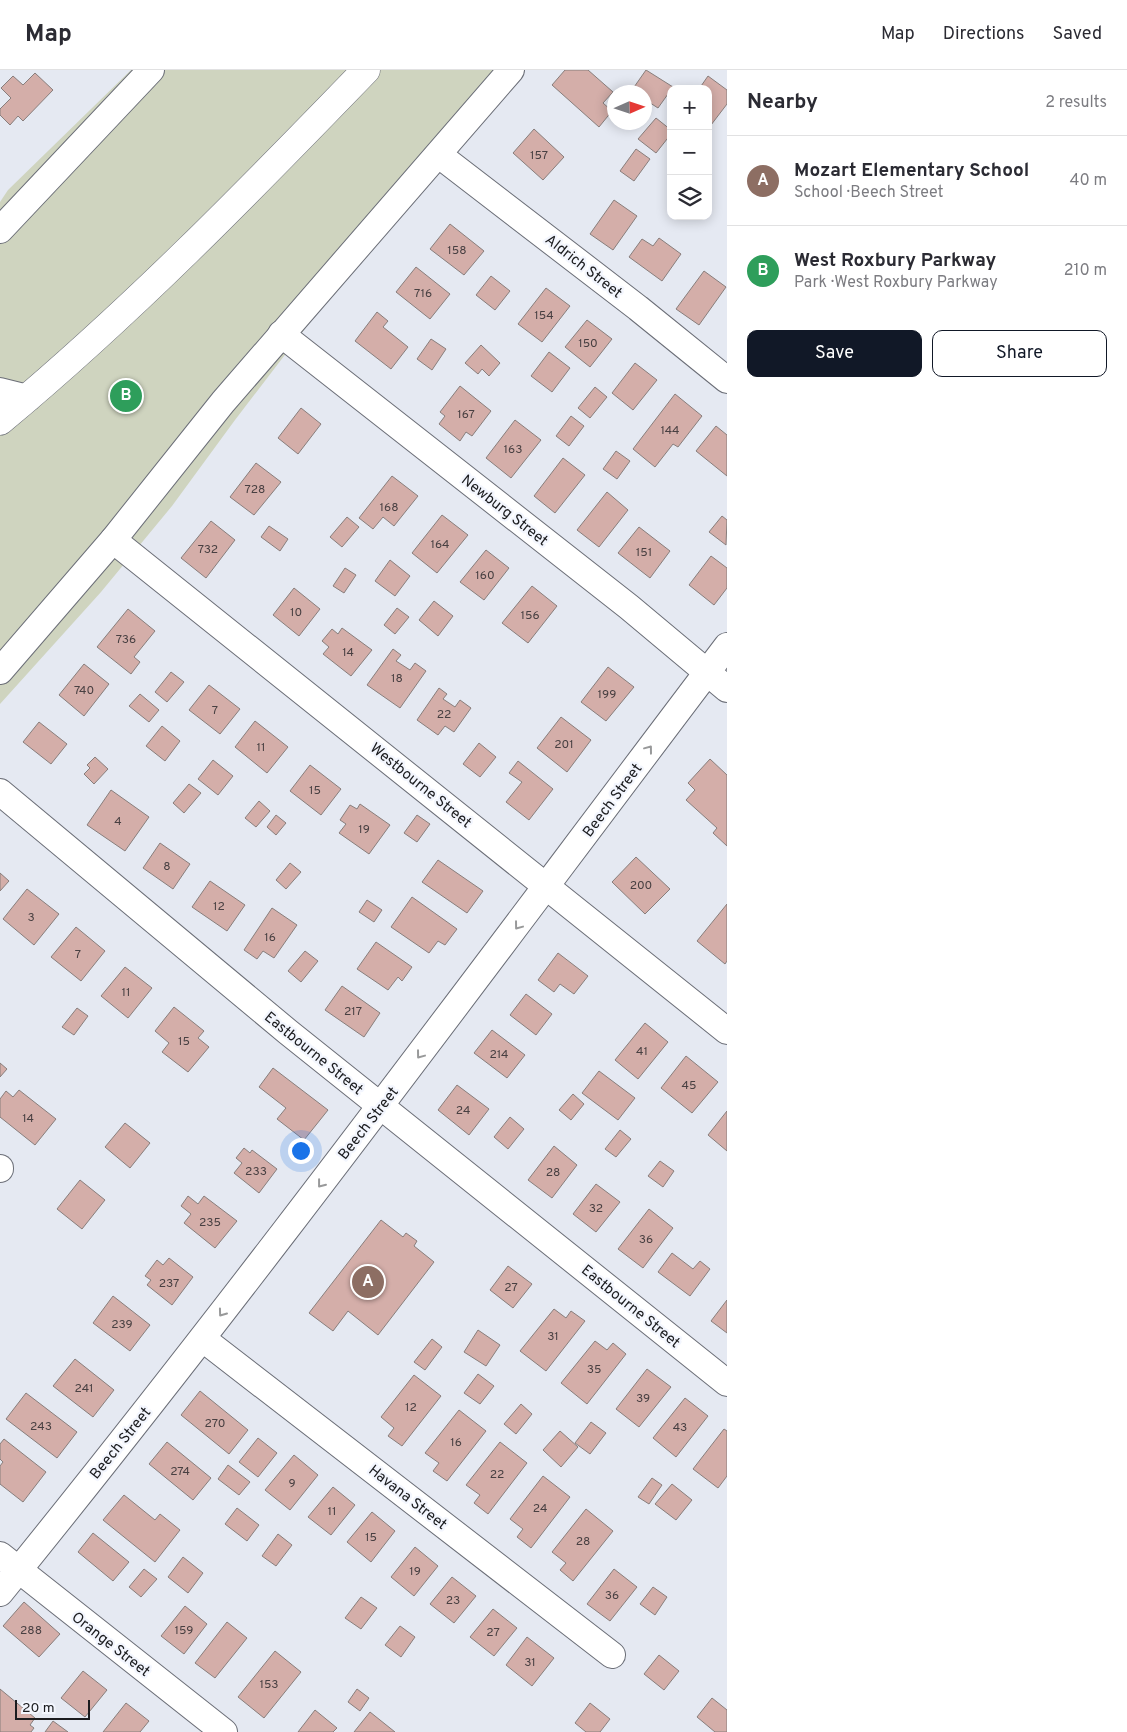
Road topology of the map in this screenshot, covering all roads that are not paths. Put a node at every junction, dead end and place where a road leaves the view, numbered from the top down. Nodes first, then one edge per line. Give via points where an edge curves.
1 (150, 70) edge
2 (366, 70) edge
3 (511, 70) edge
4 (439, 155) junction
5 (0, 230) edge
6 (281, 334) junction
7 (727, 380) edge
8 (0, 391) edge
9 (28, 398) junction
10 (0, 421) edge
11 (114, 540) junction
12 (727, 646) edge
13 (0, 671) edge
14 (707, 672) junction
15 (727, 689) edge
16 (0, 792) edge
17 (548, 887) junction
18 (727, 1031) edge
19 (381, 1107) junction
20 (203, 1339) junction
21 (727, 1383) edge
22 (9, 1563) edge
23 (0, 1593) edge
24 (612, 1655) dead end
25 (224, 1732) edge

1 - 5 street
2 - 9 main road via 177,261
3 - 4 street
4 - 6 street
4 - 7 street, Aldrich Street
6 - 11 street
6 - 14 street, Newburg Street
8 - 9 street
9 - 10 main road
11 - 13 street
11 - 17 street, Westbourne Street
12 - 14 street, Beech Street
14 - 15 street, Newburg Street
17 -> 14 street, Beech Street
16 - 19 street, Eastbourne Street
17 - 18 street, Westbourne Street
17 -> 19 street, Beech Street
19 -> 20 street, Beech Street
19 - 21 street, Eastbourne Street
20 - 22 street, Beech Street
20 - 24 street, Havana Street
22 - 23 street, Beech Street
22 - 25 street, Orange Street

